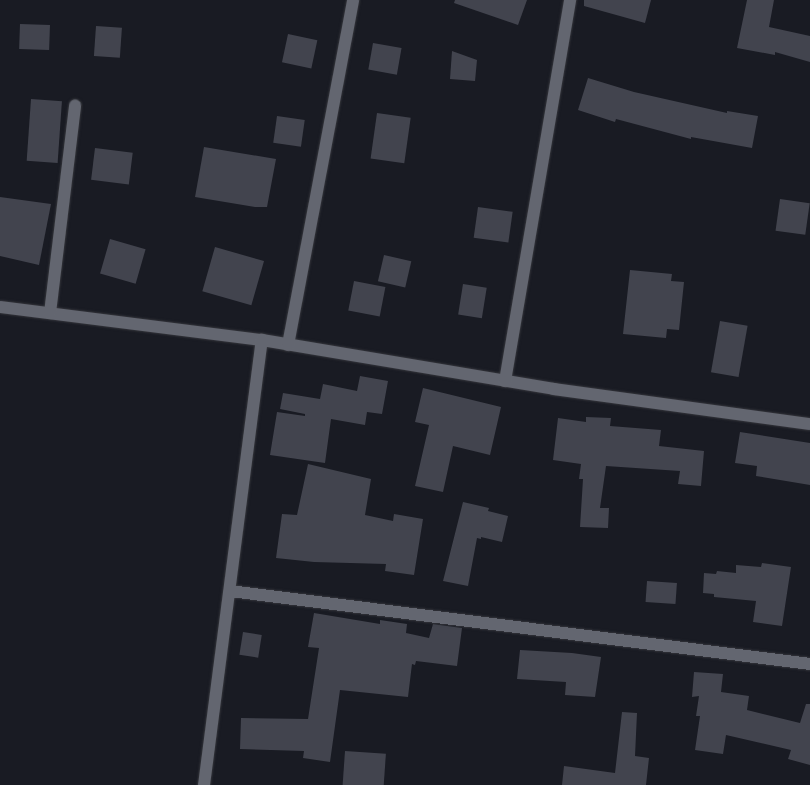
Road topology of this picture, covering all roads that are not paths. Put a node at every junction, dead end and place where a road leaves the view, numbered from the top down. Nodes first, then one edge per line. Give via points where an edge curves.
1 (353, 0) edge
2 (570, 0) edge
3 (75, 105) dead end
4 (0, 307) edge
5 (50, 313) junction
6 (262, 340) junction
7 (288, 344) junction
8 (505, 381) junction
9 (810, 424) edge
10 (230, 591) junction
11 (810, 664) edge
12 (204, 785) edge

1 - 7 street
2 - 8 street
3 - 5 street
4 - 5 street
5 - 6 street
6 - 7 street
6 - 10 street
7 - 8 street
8 - 9 street
10 - 11 street
10 - 12 street

